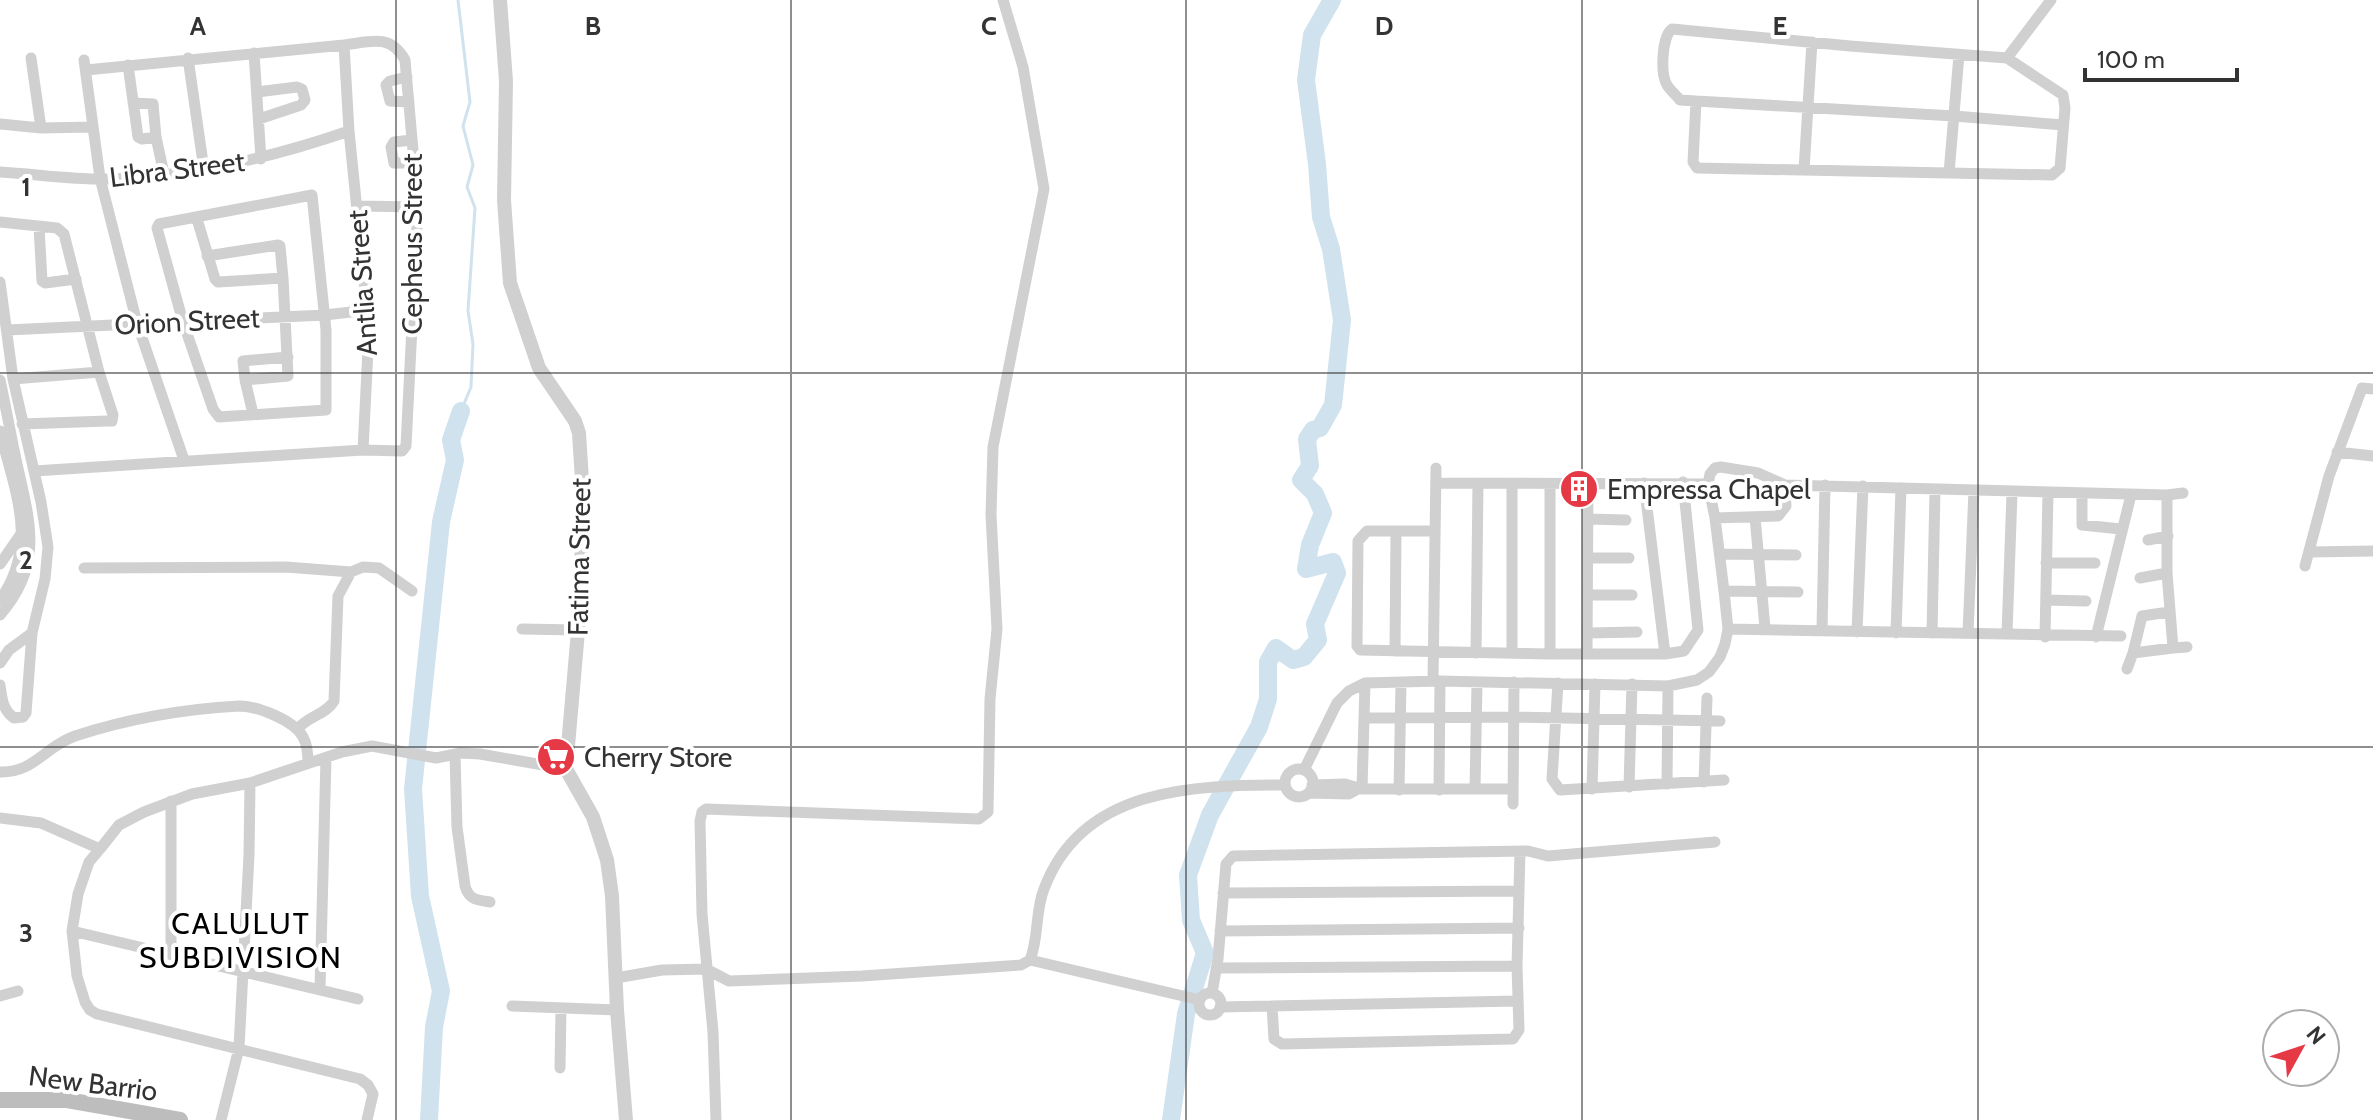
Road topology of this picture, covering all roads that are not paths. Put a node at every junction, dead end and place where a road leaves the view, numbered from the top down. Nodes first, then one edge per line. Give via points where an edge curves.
1 (500, 0) edge
2 (1003, 0) edge
3 (2051, 0) edge
4 (1812, 42) junction
5 (344, 45) junction
6 (254, 53) junction
7 (1959, 55) junction
8 (31, 58) dead end
9 (188, 58) junction
10 (2007, 58) junction
11 (128, 65) junction
12 (407, 77) junction
13 (257, 92) junction
14 (1696, 101) junction
15 (409, 102) junction
16 (133, 103) junction
17 (1808, 106) junction
18 (1954, 116) junction
19 (259, 119) junction
20 (0, 124) edge
21 (2063, 125) junction
22 (92, 127) junction
23 (41, 128) junction
24 (349, 131) junction
25 (156, 137) junction
26 (412, 140) junction
27 (261, 159) junction
28 (414, 163) junction
29 (204, 170) junction
30 (1804, 170) junction
31 (0, 172) edge
32 (1949, 173) junction
33 (164, 174) junction
34 (100, 178) junction
35 (357, 206) junction
36 (418, 207) junction
37 (197, 219) junction
38 (0, 222) edge
39 (39, 227) junction
40 (207, 256) junction
41 (283, 278) junction
42 (76, 279) junction
43 (0, 282) edge
44 (368, 310) junction
45 (325, 315) junction
46 (287, 316) junction
47 (183, 322) junction
48 (137, 323) junction
49 (89, 327) junction
50 (7, 330) junction
51 (288, 357) junction
52 (99, 372) junction
53 (13, 379) junction
54 (0, 380) edge
55 (245, 380) junction
56 (2367, 385) edge
57 (253, 414) junction
58 (22, 424) junction
59 (0, 431) edge
60 (363, 450) junction
61 (2337, 452) junction
62 (2373, 456) edge
63 (184, 460) junction
64 (1436, 468) dead end
65 (34, 471) junction
66 (1683, 482) junction
67 (1437, 483) junction
68 (1478, 483) junction
69 (1512, 483) junction
70 (1644, 483) junction
71 (1550, 484) junction
72 (1708, 484) junction
73 (1588, 485) junction
74 (1785, 485) junction
75 (1825, 485) junction
76 (1863, 486) junction
77 (1901, 488) junction
78 (1935, 490) junction
79 (1974, 490) junction
80 (2012, 493) junction
81 (2048, 493) junction
82 (2183, 493) dead end
83 (2082, 494) junction
84 (2131, 495) junction
85 (2167, 495) junction
86 (1755, 517) junction
87 (1715, 518) junction
88 (1588, 519) junction
89 (1626, 520) dead end
90 (2121, 529) junction
91 (27, 530) junction
92 (1435, 531) junction
93 (1396, 532) junction
94 (2168, 536) junction
95 (2148, 540) dead end
96 (2373, 550) edge
97 (2309, 552) junction
98 (1757, 553) junction
99 (1720, 554) junction
100 (1796, 555) dead end
101 (1588, 558) junction
102 (1629, 558) dead end
103 (2046, 563) junction
104 (2095, 563) dead end
105 (0, 564) edge
106 (2305, 566) dead end
107 (84, 568) dead end
108 (351, 572) junction
109 (2167, 573) junction
110 (2140, 578) dead end
111 (412, 591) dead end
112 (1724, 591) junction
113 (1761, 591) junction
114 (1798, 592) dead end
115 (5, 595) edge
116 (1589, 595) junction
117 (1632, 595) dead end
118 (2046, 600) junction
119 (2086, 601) dead end
120 (2169, 612) junction
121 (0, 615) edge
122 (1765, 628) junction
123 (522, 629) dead end
124 (1728, 629) junction
125 (578, 630) junction
126 (1822, 630) junction
127 (1637, 632) dead end
128 (1857, 632) junction
129 (32, 633) junction
130 (1589, 633) junction
131 (1896, 633) junction
132 (1932, 633) junction
133 (1968, 633) junction
134 (2007, 634) junction
135 (2121, 636) dead end
136 (2045, 637) junction
137 (2096, 637) junction
138 (2187, 647) dead end
139 (2173, 648) junction
140 (1395, 651) junction
141 (1432, 651) junction
142 (1476, 653) junction
143 (1512, 653) junction
144 (1587, 653) junction
145 (2133, 653) junction
146 (1550, 654) junction
147 (1665, 654) junction
148 (0, 663) edge
149 (2127, 669) dead end
150 (1436, 681) junction
151 (1514, 682) junction
152 (1365, 683) junction
153 (1401, 683) junction
154 (1477, 683) junction
155 (1558, 683) junction
156 (1595, 684) junction
157 (1632, 684) junction
158 (0, 685) edge
159 (1668, 686) junction
160 (1707, 698) dead end
161 (1514, 717) junction
162 (1364, 718) junction
163 (1400, 718) junction
164 (1477, 718) junction
165 (1439, 719) junction
166 (1556, 720) junction
167 (1631, 720) junction
168 (1668, 720) junction
169 (1593, 721) junction
170 (1706, 721) junction
171 (1720, 721) dead end
172 (298, 729) junction
173 (455, 755) junction
174 (326, 758) junction
175 (308, 763) junction
176 (566, 769) junction
177 (1304, 770) junction
178 (0, 772) edge
179 (1724, 780) dead end
180 (1704, 782) junction
181 (250, 783) junction
182 (1667, 784) junction
183 (1285, 785) junction
184 (1629, 787) junction
185 (1311, 789) junction
186 (1360, 789) junction
187 (1475, 789) junction
188 (1513, 789) junction
189 (1592, 789) junction
190 (1399, 790) junction
191 (1439, 790) junction
192 (171, 801) junction
193 (1513, 804) dead end
194 (0, 818) edge
195 (1715, 842) dead end
196 (100, 849) junction
197 (1520, 852) junction
198 (1519, 891) junction
199 (1223, 893) junction
200 (490, 902) dead end
201 (1519, 928) junction
202 (72, 931) junction
203 (1220, 931) junction
204 (171, 953) junction
205 (1030, 960) junction
206 (1517, 966) junction
207 (1216, 968) junction
208 (706, 969) junction
209 (244, 972) junction
210 (616, 978) junction
211 (320, 989) junction
212 (18, 991) dead end
213 (1212, 993) junction
214 (0, 996) edge
215 (358, 999) dead end
216 (1198, 1000) junction
217 (1517, 1001) junction
218 (512, 1006) dead end
219 (1272, 1006) junction
220 (1220, 1007) junction
221 (561, 1009) junction
222 (617, 1010) junction
223 (239, 1048) junction
224 (560, 1068) dead end
225 (0, 1100) edge
226 (180, 1120) edge
227 (221, 1120) edge
228 (367, 1120) edge
229 (626, 1120) edge
230 (716, 1120) edge

1 - 125 street, Fatima Street via 510,283 539,368 579,433 583,496
2 - 208 street via 1023,67 1044,189 992,457 997,629 988,812 979,819 706,809 700,821
3 - 10 street
4 - 7 street
4 - 14 street via 1668,30 1666,84 1680,100
4 - 17 street
5 - 6 street
5 - 12 street, Cepheus Street via 391,43 405,60
5 - 24 street, Antlia Street
6 - 9 street
6 - 13 street
7 - 10 street
7 - 18 street
8 - 23 street
9 - 11 street
9 - 29 street
10 - 21 street via 2063,95
11 - 16 street
11 - 22 street via 85,65
12 - 15 street, Cepheus Street
12 - 15 street via 386,85 390,101
13 - 19 street
13 - 19 street via 297,87 305,100
14 - 17 street
14 - 30 street via 1697,168
15 - 26 street, Cepheus Street
16 - 25 street via 153,104
16 - 25 street via 139,139
17 - 18 street
17 - 30 street
18 - 21 street
18 - 32 street
19 - 27 street
20 - 23 street
21 - 32 street via 2060,168 2052,175
22 - 23 street
22 - 34 street
24 - 27 street, Libra Street
24 - 35 street, Antlia Street
25 - 33 street
26 - 28 street, Cepheus Street
26 - 28 street via 391,147 394,163
27 - 29 street, Libra Street
28 - 36 street, Cepheus Street
29 - 33 street, Libra Street
30 - 32 street
31 - 34 street, Libra Street
33 - 34 street, Libra Street
34 - 48 street
35 - 36 street
35 - 44 street, Antlia Street
36 - 60 street, Cepheus Street via 405,449
37 - 40 street
37 - 45 street via 312,195
37 - 47 street via 157,228
38 - 39 street
39 - 42 street via 64,234
39 - 42 street via 42,281
40 - 41 street via 218,282
40 - 41 street via 278,245
41 - 46 street
42 - 49 street
43 - 50 street
44 - 45 street, Orion Street
44 - 60 street, Antlia Street
45 - 46 street, Orion Street
45 - 57 street via 326,410
46 - 47 street, Orion Street
46 - 51 street
47 - 48 street, Orion Street
47 - 57 street via 215,416
48 - 49 street, Orion Street
48 - 63 street
49 - 50 street, Orion Street
49 - 52 street
50 - 53 street
51 - 55 street via 287,377
51 - 55 street via 243,361
52 - 53 street
52 - 58 street via 112,421
53 - 58 street
54 - 91 street
55 - 57 street
56 - 61 street
58 - 65 street
59 - 91 street
60 - 63 street
61 - 62 street
61 - 97 street
63 - 65 street
64 - 67 street
65 - 129 street via 48,547
66 - 70 street
66 - 72 street
66 - 147 street via 1698,630 1684,651
67 - 68 street
67 - 92 street
68 - 69 street
68 - 142 street
69 - 71 street
69 - 143 street
70 - 73 street
70 - 147 street
71 - 73 street
71 - 146 street
72 - 74 street via 1710,474 1721,467 1758,473
72 - 87 street
73 - 88 street
74 - 75 street
74 - 86 street via 1783,512
75 - 76 street
75 - 126 street
76 - 77 street
76 - 128 street
77 - 78 street
77 - 131 street
78 - 79 street
78 - 132 street
79 - 80 street
79 - 133 street
80 - 81 street
80 - 134 street
81 - 83 street
81 - 103 street
82 - 85 street
83 - 84 street
83 - 90 street via 2082,525
84 - 85 street
84 - 90 street
85 - 94 street
86 - 87 street
86 - 98 street
87 - 99 street
88 - 89 street
88 - 101 street
90 - 137 street
91 - 105 street
91 - 115 street
92 - 93 street
92 - 141 street
93 - 140 street
93 - 140 street via 1367,531 1358,541 1357,646
94 - 95 street
94 - 109 street
96 - 97 street
97 - 106 street
98 - 99 street
98 - 100 street
98 - 113 street
99 - 112 street
101 - 102 street
101 - 116 street
103 - 104 street
103 - 118 street
107 - 108 street via 286,567
108 - 111 street via 379,568
108 - 172 street via 338,596 334,701
109 - 110 street
109 - 120 street
112 - 113 street
112 - 124 street
113 - 114 street
113 - 122 street
115 - 121 street
116 - 117 street
116 - 130 street
118 - 119 street
118 - 136 street
120 - 139 street
120 - 145 street via 2142,616
122 - 124 street
122 - 126 street
123 - 125 street
124 - 159 street via 1709,672
125 - 176 street, Fatima Street
126 - 128 street
127 - 130 street
128 - 131 street
129 - 148 street
129 - 158 street via 23,717 14,718 3,706
130 - 144 street
131 - 132 street
132 - 133 street
133 - 134 street
134 - 136 street
135 - 137 street
136 - 137 street
138 - 139 street
139 - 145 street
140 - 141 street
141 - 142 street
141 - 150 street
142 - 143 street
143 - 146 street
144 - 146 street
144 - 147 street
145 - 149 street
150 - 153 street
150 - 154 street
150 - 165 street
151 - 154 street
151 - 155 street
151 - 161 street
152 - 153 street
152 - 162 street
152 - 177 street via 1337,703
153 - 163 street
154 - 164 street
155 - 156 street
155 - 166 street
156 - 157 street
156 - 169 street
157 - 159 street
157 - 167 street
159 - 168 street
160 - 170 street
161 - 164 street
161 - 166 street
161 - 188 street
162 - 163 street
162 - 186 street
163 - 165 street
163 - 190 street
164 - 165 street
164 - 187 street
165 - 191 street
166 - 169 street
166 - 189 street via 1554,785 1560,790
167 - 168 street
167 - 169 street
167 - 184 street
168 - 170 street
168 - 182 street
169 - 189 street
170 - 171 street
170 - 180 street
172 - 175 street
172 - 178 street via 256,708 219,707 103,727 56,743 22,770
173 - 174 street via 425,756 372,746
173 - 176 street via 480,754
173 - 200 street via 465,886 473,900
174 - 175 street
174 - 211 street
175 - 181 street
176 - 210 street via 593,817 607,860
177 - 183 street via 1290,772
177 - 185 street via 1311,776
179 - 180 street
180 - 182 street
181 - 192 street
181 - 209 street
182 - 184 street
183 - 185 street via 1292,796 1301,797
183 - 205 street via 1214,785 1137,800 1115,810 1066,849 1043,891
184 - 189 street
185 - 186 street via 1349,794
186 - 190 street
187 - 188 street
187 - 191 street
188 - 193 street
190 - 191 street
192 - 196 street via 119,825
192 - 204 street
194 - 196 street via 41,823
195 - 197 street via 1548,856
196 - 202 street via 89,862 78,894
197 - 198 street
197 - 199 street via 1238,855 1226,864
198 - 199 street
198 - 201 street
199 - 203 street
201 - 203 street
201 - 206 street
202 - 204 street
202 - 223 street via 77,976 90,1010
203 - 207 street
204 - 209 street
205 - 208 street via 1021,965 729,981
205 - 216 street
206 - 207 street
206 - 217 street
207 - 213 street
208 - 210 street
208 - 230 street
209 - 211 street
209 - 223 street
210 - 222 street
211 - 215 street
212 - 214 street
213 - 216 street
213 - 220 street
216 - 220 street via 1206,1013
217 - 219 street
217 - 219 street via 1519,1030 1507,1041 1282,1044 1274,1039
218 - 221 street
219 - 220 street
221 - 222 street
221 - 224 street
222 - 229 street
223 - 227 street
223 - 228 street via 360,1079 373,1094
225 - 226 main road, New Barrio via 67,1100

